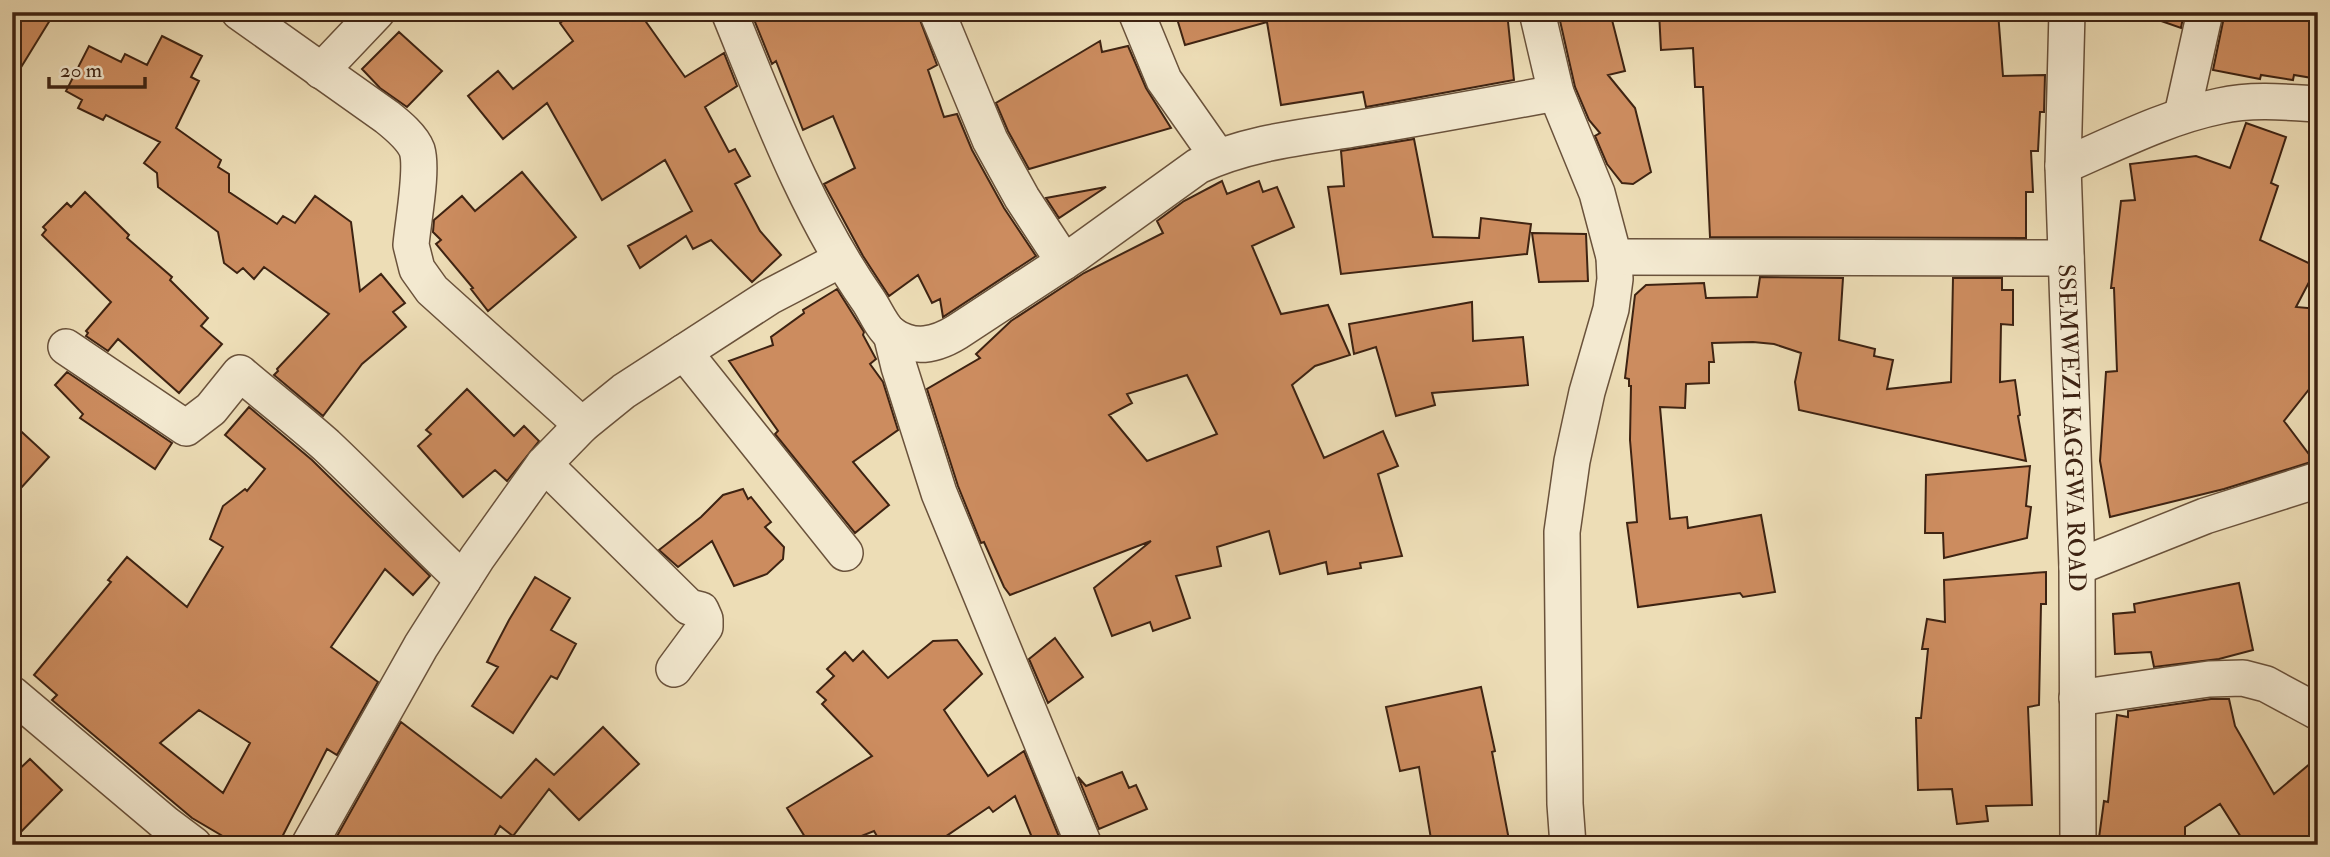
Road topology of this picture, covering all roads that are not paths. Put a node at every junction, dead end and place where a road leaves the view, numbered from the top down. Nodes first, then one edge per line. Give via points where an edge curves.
1 (239, 12) edge
2 (377, 12) edge
3 (729, 12) edge
4 (937, 12) edge
5 (1136, 12) edge
6 (1537, 12) edge
7 (2067, 12) edge
8 (2205, 12) edge
9 (321, 71) junction
10 (1556, 93) junction
11 (2318, 104) edge
12 (2182, 115) junction
13 (1218, 157) junction
14 (2063, 166) junction
15 (1614, 257) junction
16 (2066, 258) junction
17 (840, 260) junction
18 (1064, 262) junction
19 (891, 334) junction
20 (66, 347) dead end
21 (684, 352) junction
22 (582, 425) junction
23 (544, 464) junction
24 (2318, 480) edge
25 (845, 553) dead end
26 (2077, 567) junction
27 (463, 580) junction
28 (674, 668) dead end
29 (12, 694) edge
30 (2077, 698) junction
31 (2318, 712) edge
32 (194, 845) edge
33 (309, 845) edge
34 (1084, 845) edge
35 (1568, 845) edge
36 (2078, 845) edge

1 - 9 street
2 - 9 street
3 - 17 street
4 - 18 street via 990,140
5 - 13 street via 1164,80
6 - 10 street
7 - 14 street, SSEMWEZI KAGGWA ROAD
8 - 12 street
9 - 22 street via 396,124 416,149 411,245 422,278
10 - 13 street via 1271,142
10 - 15 street via 1597,193
11 - 12 street via 2255,101
12 - 14 street
13 - 18 street via 1198,166
14 - 16 street, SSEMWEZI KAGGWA ROAD
15 - 16 street
15 - 35 street via 1611,309 1582,415 1562,531
16 - 26 street, SSEMWEZI KAGGWA ROAD
17 - 19 street
17 - 21 street via 769,297
18 - 19 street via 944,340 914,344
19 - 34 street via 939,494
20 - 27 street via 186,428 211,410 240,373 324,444
21 - 22 street
21 - 25 street
22 - 23 street
23 - 27 street
23 - 28 street via 689,607 701,610 705,627
24 - 26 street via 2205,516
26 - 30 street, SSEMWEZI KAGGWA ROAD
27 - 33 street
29 - 32 street
30 - 31 street via 2243,678 2266,684
30 - 36 street, SSEMWEZI KAGGWA ROAD

